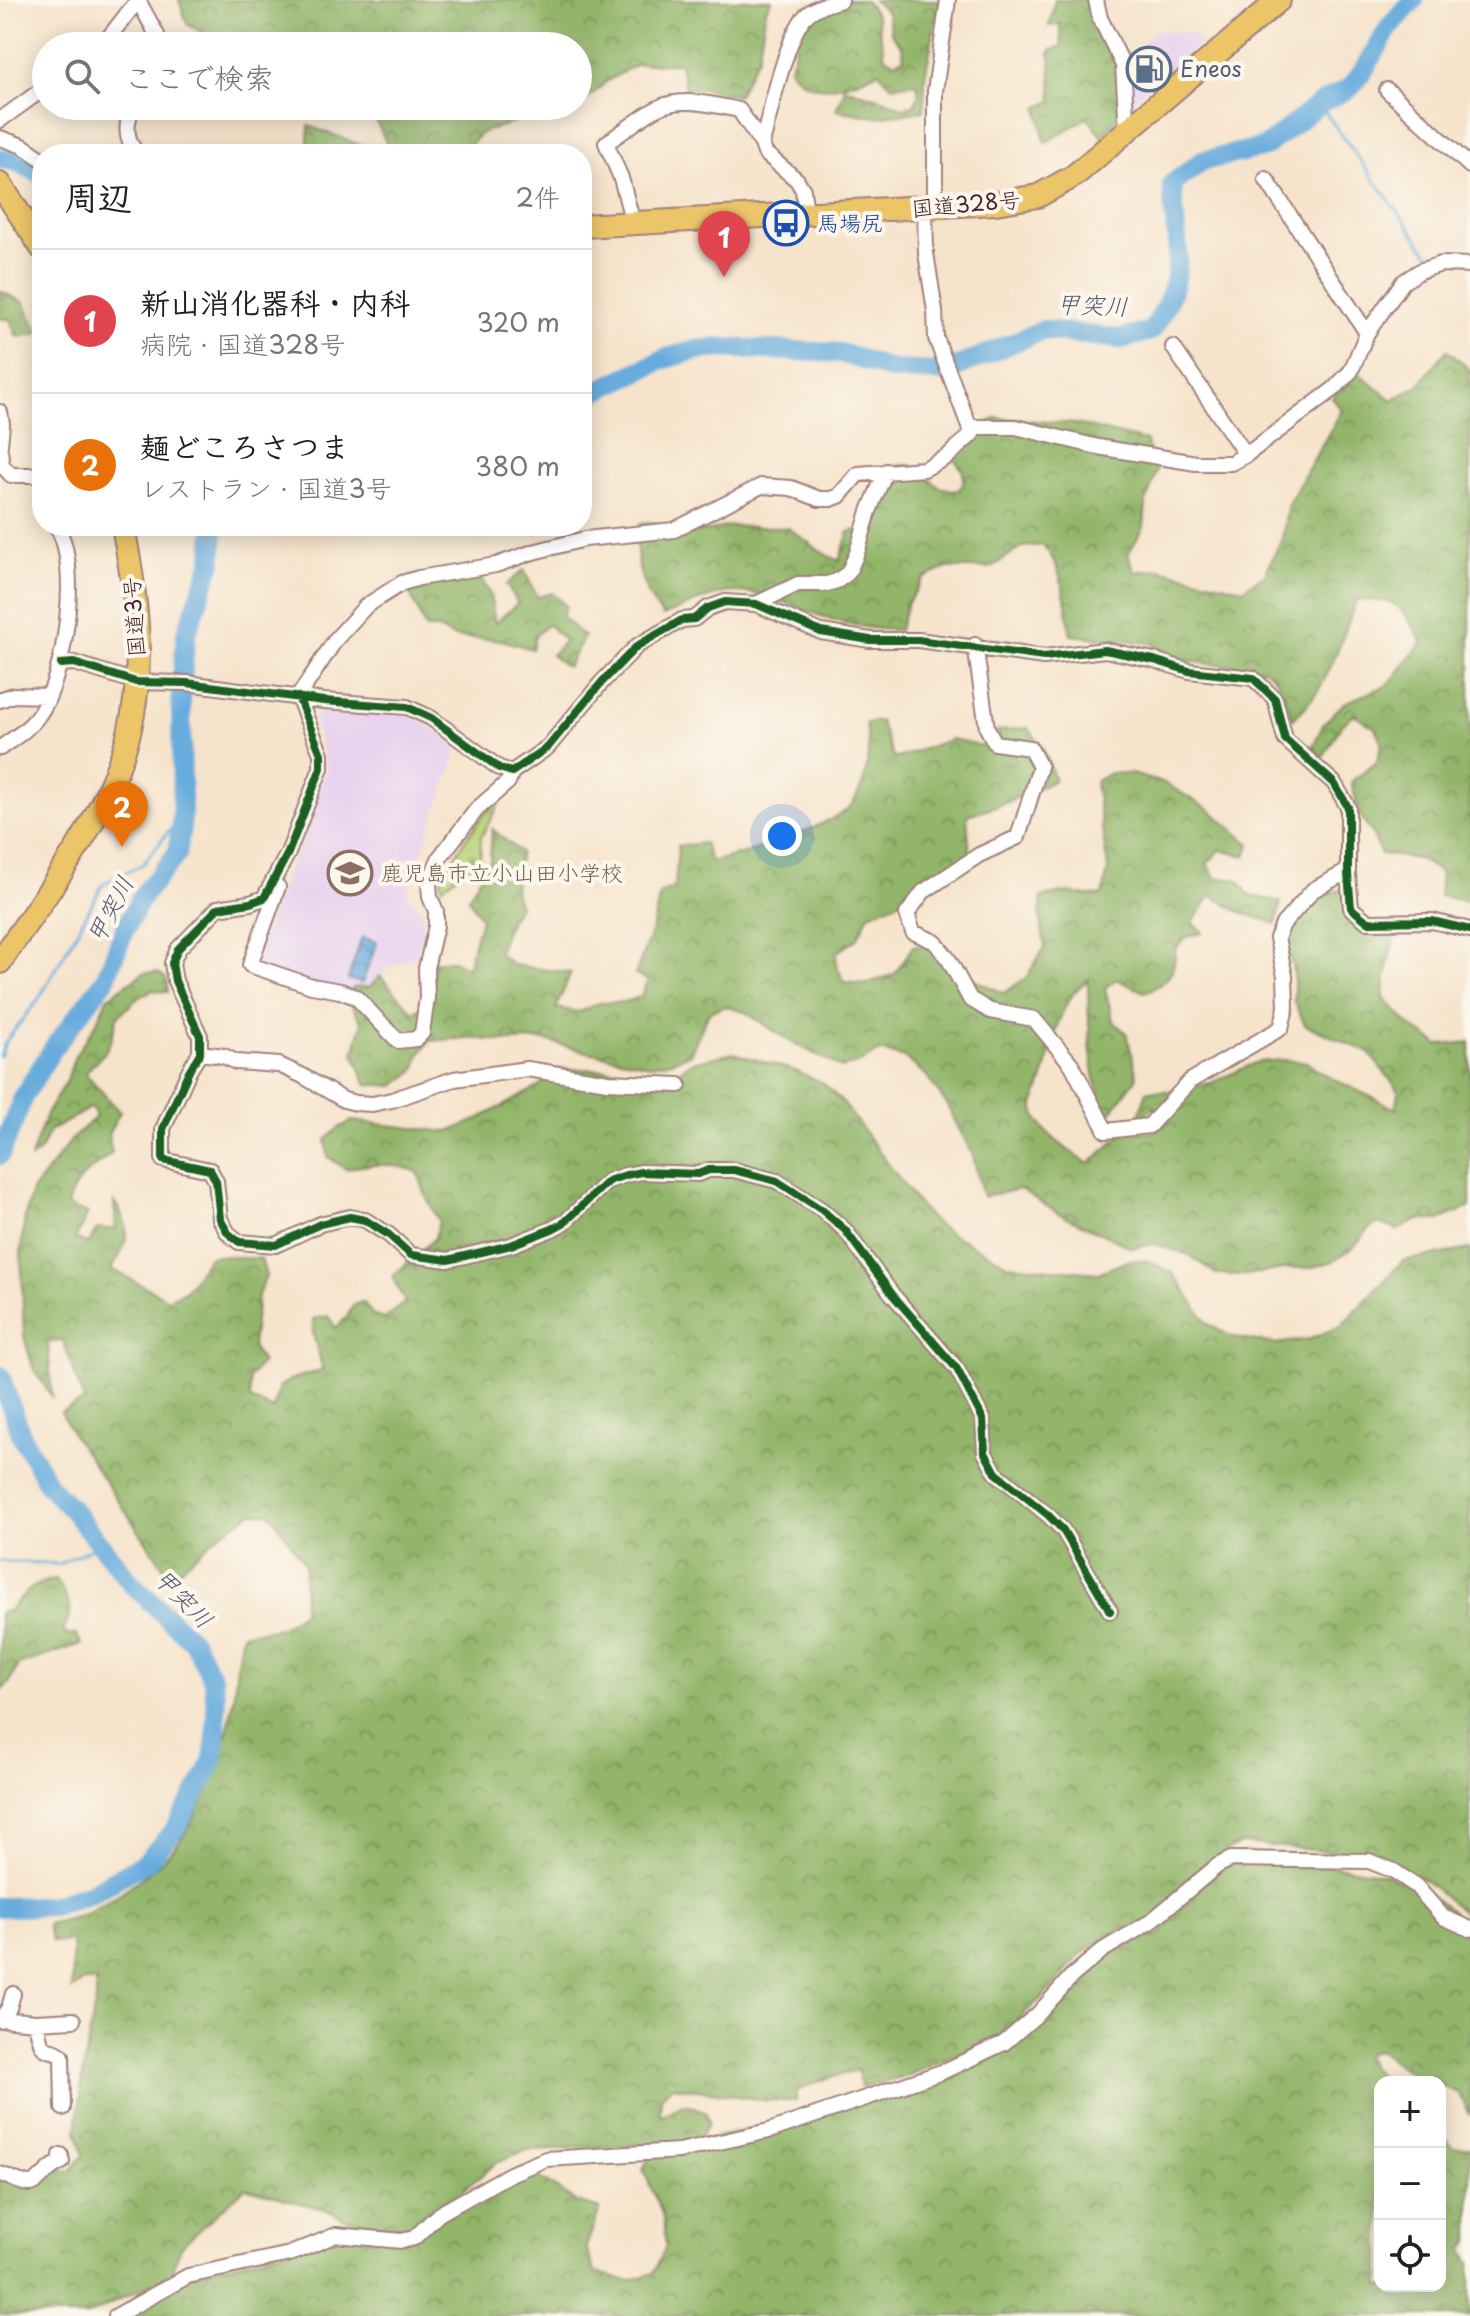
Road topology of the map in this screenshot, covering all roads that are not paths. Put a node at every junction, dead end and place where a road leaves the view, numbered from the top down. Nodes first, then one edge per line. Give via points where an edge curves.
1 (138, 0) edge
2 (841, 0) edge
3 (948, 0) edge
4 (1096, 0) edge
5 (1279, 0) edge
6 (113, 32) edge
7 (155, 32) edge
8 (1387, 90) dead end
9 (32, 97) edge
10 (0, 120) edge
11 (129, 120) edge
12 (1127, 131) junction
13 (0, 138) edge
14 (131, 144) edge
15 (762, 144) junction
16 (32, 152) edge
17 (1470, 166) edge
18 (1266, 179) dead end
19 (0, 184) edge
20 (930, 208) junction
21 (806, 214) junction
22 (633, 223) junction
23 (592, 225) edge
24 (32, 233) edge
25 (1470, 265) edge
26 (1367, 333) junction
27 (1173, 347) dead end
28 (0, 412) edge
29 (969, 427) junction
30 (0, 448) edge
31 (1246, 455) junction
32 (886, 471) junction
33 (32, 475) edge
34 (62, 536) edge
35 (125, 536) edge
36 (756, 604) junction
37 (975, 645) junction
38 (61, 664) junction
39 (147, 682) junction
40 (9, 687) dead end
41 (24, 694) junction
42 (48, 696) junction
43 (298, 697) junction
44 (0, 700) edge
45 (0, 748) edge
46 (512, 772) junction
47 (288, 853) junction
48 (1348, 871) junction
49 (1470, 930) edge
50 (0, 962) edge
51 (200, 1053) junction
52 (679, 1085) dead end
53 (1110, 1611) dead end
54 (1470, 1929) edge
55 (13, 1994) dead end
56 (1, 2019) edge
57 (73, 2020) dead end
58 (36, 2022) junction
59 (63, 2108) dead end
60 (61, 2155) dead end
61 (0, 2174) edge
62 (116, 2316) edge

1 - 6 street
1 - 7 street
2 - 15 street via 816,7 803,19
3 - 20 street via 935,91
4 - 12 street via 1123,65
5 - 12 highway, 国道328号
8 - 17 street
9 - 10 street
11 - 14 street via 126,131
12 - 20 highway, 国道328号 via 1074,176 1038,196
13 - 16 street
15 - 21 street via 765,153 797,180
15 - 22 street via 739,110 705,103 660,107 606,143
18 - 26 street
19 - 24 highway
20 - 21 highway, 国道328号
20 - 29 street via 926,253 936,338
21 - 22 highway, 国道328号
22 - 23 highway, 国道328号
25 - 26 street via 1441,264 1403,282
26 - 31 street via 1351,371 1334,389
27 - 31 street
28 - 30 street
29 - 31 street via 1016,427 1196,463 1231,463
29 - 32 street via 969,439 934,465
30 - 33 street via 2,465 11,475
32 - 36 street via 848,573 827,584 798,584
32 - 43 street via 858,474 831,499 761,486 674,530 585,539 496,565 402,583 366,606 336,639
34 - 38 street via 69,590
35 - 39 highway, 国道3号
36 - 37 street via 821,632
36 - 46 street via 725,602 708,608 637,646 548,747
37 - 48 street via 1044,657 1105,650 1189,671 1253,678 1275,699 1285,739 1341,790 1348,807
37 - 48 street via 987,728 995,743 1030,748 1040,767 1018,837 923,892 907,914 913,932 935,942 949,960 970,999 990,1011 1034,1019 1072,1065 1106,1131 1149,1126 1190,1081 1281,1028 1285,976 1277,938 1313,890
38 - 39 street
38 - 42 street
39 - 43 street
39 - 50 highway, 国道3号 via 106,794
40 - 41 street
41 - 42 street
41 - 44 street
42 - 45 street via 38,716
43 - 46 street via 407,707
43 - 47 street via 321,754 321,768
46 - 47 street via 461,827 429,883 436,926 426,968 422,1033 416,1039 398,1041 356,997 250,965
47 - 51 street via 264,898 218,908 178,949 172,963 175,981 200,1036
48 - 49 street via 1351,908 1368,922 1432,921
51 - 52 street via 279,1065 356,1103 392,1100 454,1079 527,1069 608,1082
51 - 53 street via 163,1129 163,1160 210,1170 220,1219 239,1242 276,1245 320,1224 350,1217 365,1220 411,1255 448,1260 552,1229 608,1181 626,1175 734,1170 777,1181 845,1230 957,1369 983,1419 985,1453 996,1473 1063,1530
54 - 62 street via 1443,1917 1405,1878 1369,1861 1231,1859 1150,1922 1103,1950 1004,2043 942,2072 769,2131 679,2151 546,2159 439,2214 414,2238 336,2235 290,2254 188,2276
55 - 56 street
56 - 58 street
57 - 58 street
58 - 59 street via 42,2045 62,2056
60 - 61 street via 62,2162 51,2165 35,2183

